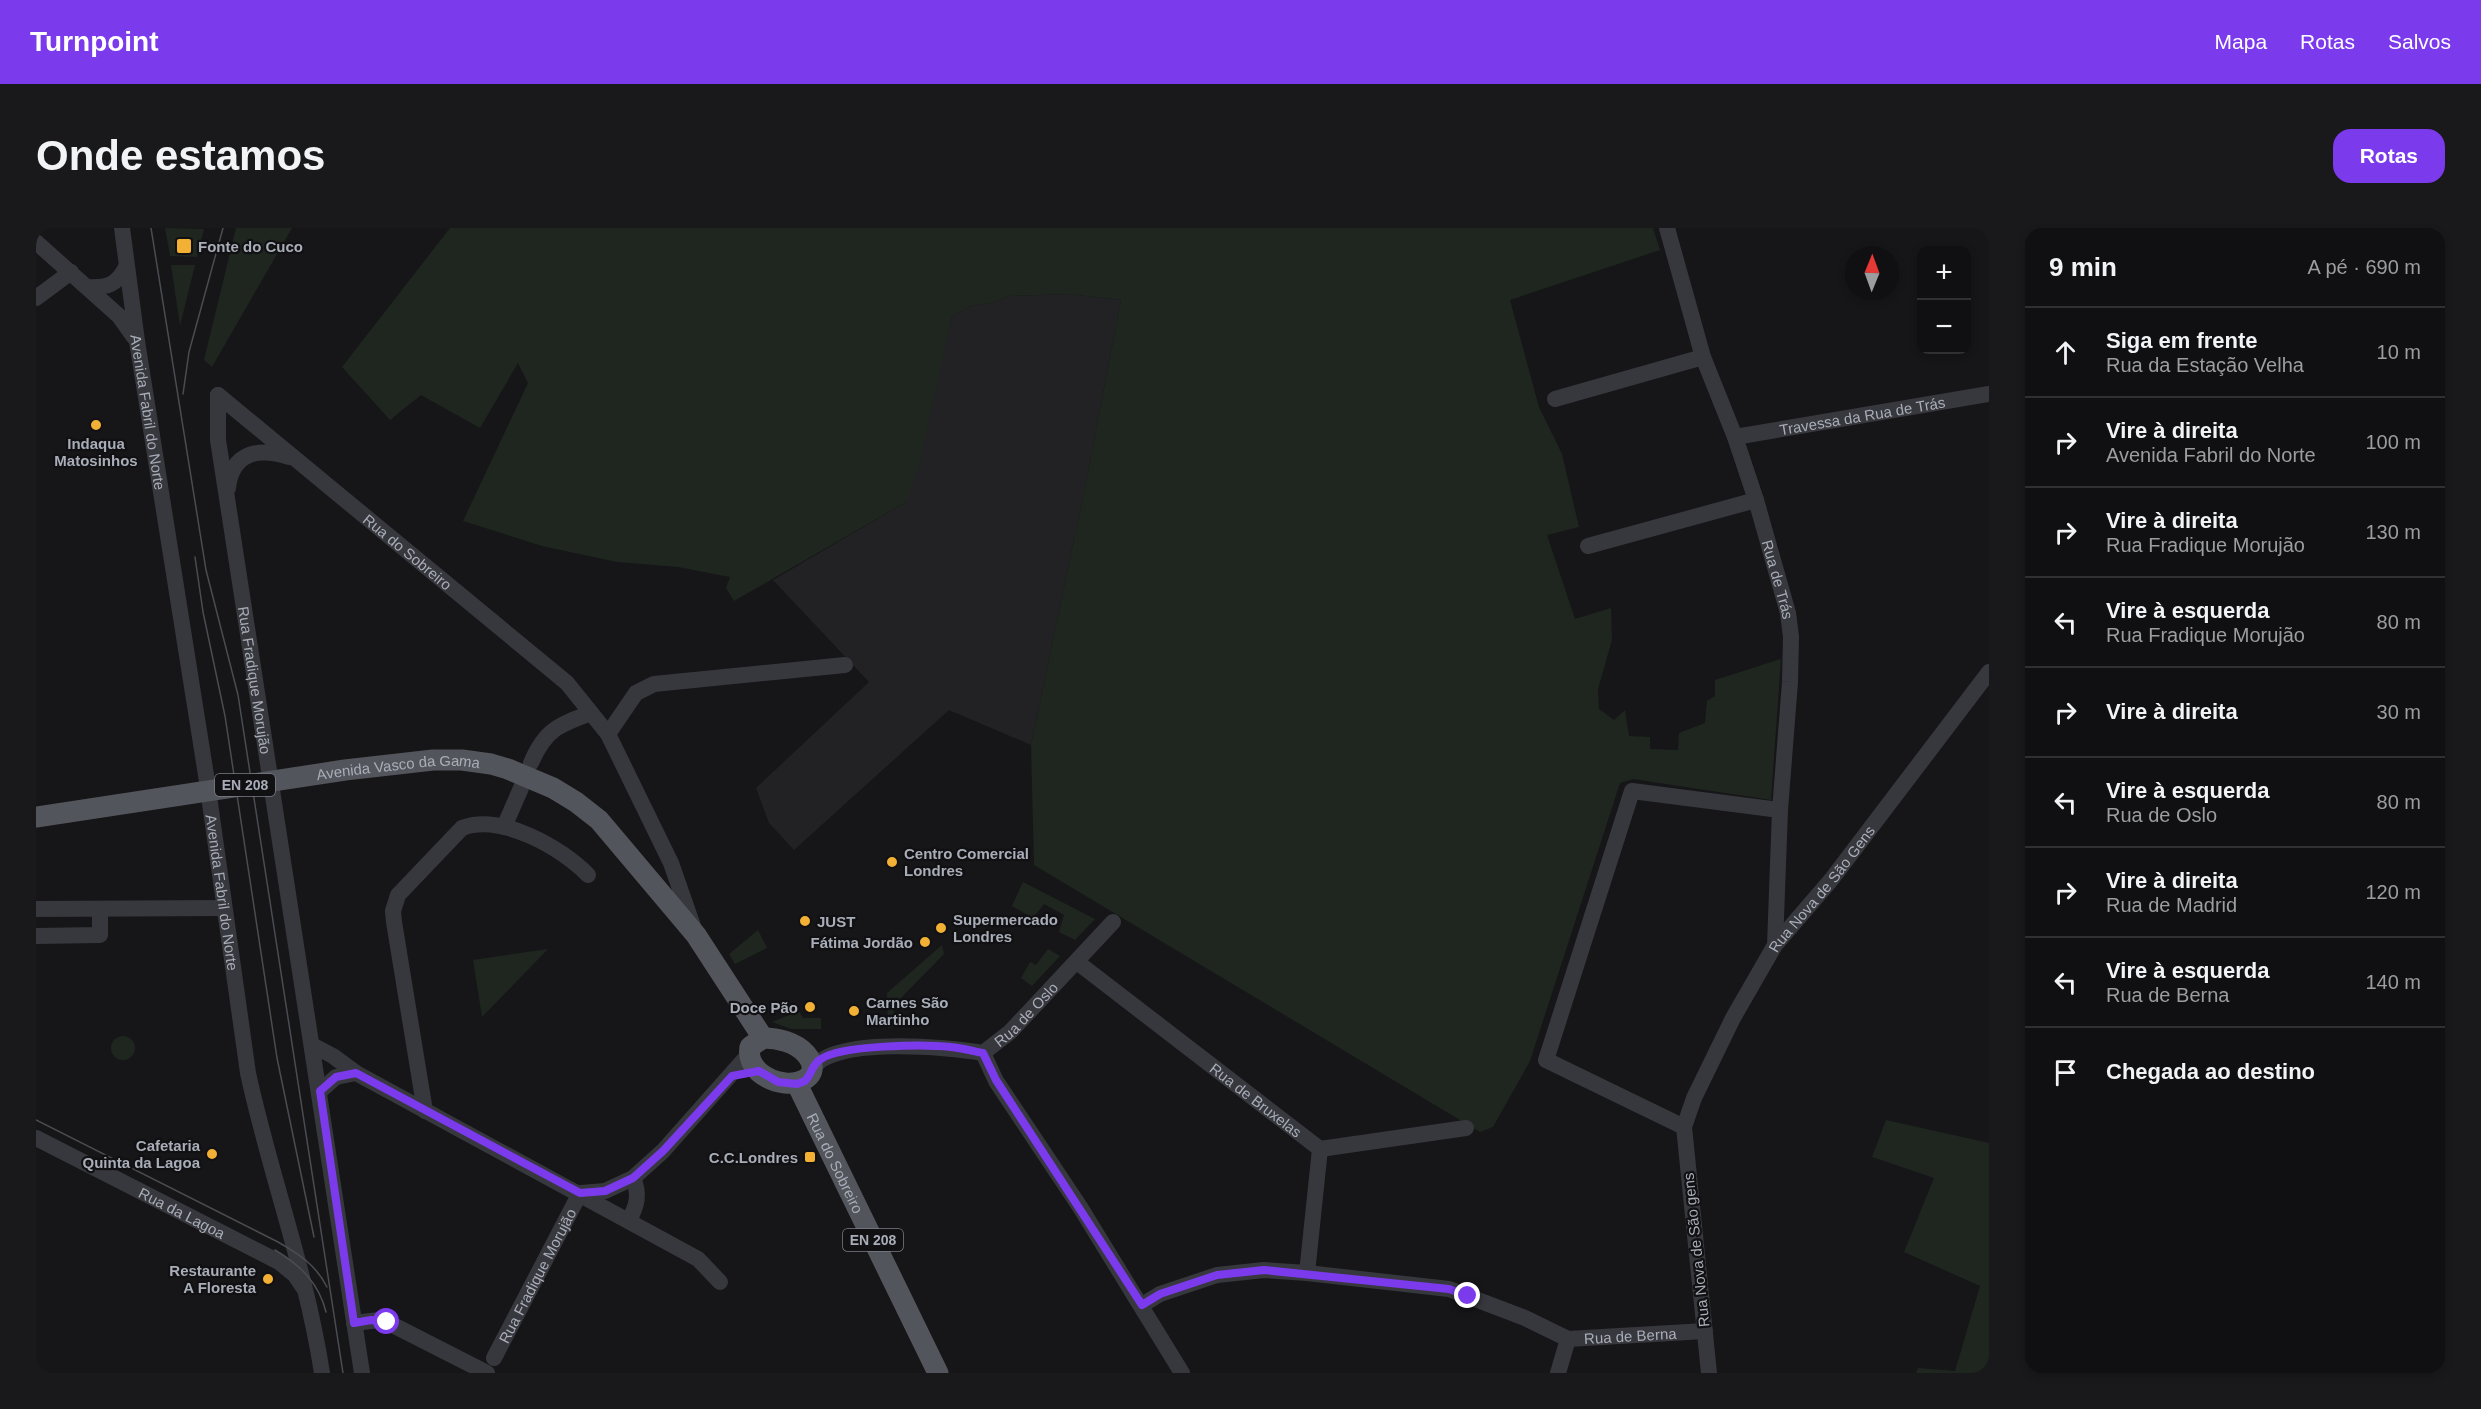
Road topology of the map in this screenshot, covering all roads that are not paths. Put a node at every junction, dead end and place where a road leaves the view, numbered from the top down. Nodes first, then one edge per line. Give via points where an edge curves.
1 (122, 228) edge
2 (1668, 228) edge
3 (36, 242) edge
4 (126, 267) junction
5 (71, 272) junction
6 (87, 287) junction
7 (36, 298) edge
8 (137, 340) junction
9 (1703, 357) junction
10 (1989, 394) edge
11 (218, 395) joint
12 (1555, 399) dead end
13 (1735, 437) junction
14 (297, 461) junction
15 (227, 494) junction
16 (1756, 500) junction
17 (1588, 546) dead end
18 (845, 665) dead end
19 (1986, 682) edge
20 (591, 713) junction
21 (608, 734) junction
22 (531, 763) dead end
23 (521, 788) dead end
24 (1780, 810) junction
25 (36, 817) edge
26 (504, 827) junction
27 (671, 863) junction
28 (588, 875) dead end
29 (651, 880) junction
30 (224, 908) junction
31 (36, 909) edge
32 (100, 909) junction
33 (1113, 922) dead end
34 (696, 935) junction
35 (36, 936) edge
36 (1775, 945) junction
37 (1077, 962) junction
38 (763, 1038) junction
39 (312, 1045) junction
40 (799, 1048) junction
41 (845, 1051) junction
42 (983, 1053) junction
43 (754, 1063) junction
44 (356, 1073) junction
45 (804, 1078) junction
46 (320, 1091) junction
47 (425, 1111) junction
48 (1684, 1127) junction
49 (1466, 1128) dead end
50 (36, 1138) edge
51 (1320, 1149) junction
52 (633, 1178) junction
53 (580, 1193) junction
54 (630, 1220) junction
55 (1307, 1273) junction
56 (720, 1282) dead end
57 (1142, 1305) junction
58 (311, 1306) junction
59 (354, 1323) junction
60 (1705, 1331) junction
61 (1568, 1339) junction
62 (491, 1365) edge
63 (322, 1373) edge
64 (362, 1373) edge
65 (938, 1373) edge
66 (1182, 1373) edge
67 (1558, 1373) edge
68 (1709, 1373) edge

1 - 4 street, Avenida Fabril do Norte
2 - 9 street, Rua de Trás
3 - 5 street
4 - 6 street via 121,279 111,285
4 - 8 street, Avenida Fabril do Norte
5 - 6 street
5 - 7 street
6 - 8 street via 119,316
8 - 30 street, Avenida Fabril do Norte
9 - 12 street
9 - 13 street, Rua de Trás
10 - 13 street, Travessa da Rua de Trás
11 - 14 street, Rua do Sobreiro
11 - 15 street, Rua Fradique Morujão via 218,440
13 - 16 street, Rua de Trás
14 - 15 street, Rua Fradique Morujão via 255,452 238,462 232,471
14 - 20 street, Rua do Sobreiro via 567,684
15 - 39 street, Rua Fradique Morujão
16 - 17 street
16 - 24 street, Rua de Trás via 1788,613 1791,637
18 - 21 street via 654,684 636,693
19 - 36 street, Rua Nova de São Gens via 1832,880
20 - 21 street, Rua do Sobreiro
20 - 22 street via 561,724 546,736
21 - 27 street, Rua do Sobreiro
23 - 26 street
24 - 36 street, Rua de Trás
24 - 48 street via 1632,791 1546,1060
25 - 29 main road, Avenida Vasco da Gama / EN 208 via 345,770 433,760 491,764 553,788 576,802 600,820
26 - 28 street via 559,851
26 - 47 street via 462,828 394,902
27 - 29 street via 672,886 662,888
27 - 34 street, Rua do Sobreiro
29 - 34 main road, Avenida Vasco da Gama / EN 208
30 - 32 street
30 - 58 street, Avenida Fabril do Norte via 256,1109
31 - 32 street
32 - 35 street via 100,935
33 - 37 street, Rua de Oslo
34 - 38 main road, Rua do Sobreiro / EN 208
36 - 48 street, Rua Nova de São Gens via 1694,1098
37 - 42 street, Rua de Oslo via 1010,1032
37 - 51 street, Rua de Bruxelas
38 - 40 main road
38 - 43 main road via 750,1047
39 - 44 street, Rua Fradique Morujão
39 - 46 street, Rua Fradique Morujão
40 - 41 street, Rua de Oslo
40 - 45 main road via 811,1064
41 - 42 street, Rua de Oslo via 927,1046
41 - 45 street, Rua de Oslo via 820,1059
42 - 57 street via 996,1080
43 - 45 main road via 778,1082
43 - 52 street, Rua Fradique Morujão via 737,1066 663,1151
44 - 46 street via 336,1077
44 - 47 street, Rua Fradique Morujão
45 - 65 main road, Rua do Sobreiro / EN 208
46 - 59 street
47 - 53 street, Rua Fradique Morujão
48 - 60 street, Rua Nova de São gens
49 - 51 street
50 - 58 street, Rua da Lagoa via 279,1263 300,1282
51 - 55 street
52 - 53 street, Rua Fradique Morujão via 605,1191
52 - 54 street via 638,1192
53 - 54 street, Rua Fradique Morujão
53 - 62 street, Rua Fradique Morujão
54 - 56 street, Rua Fradique Morujão via 698,1259
55 - 57 street, Rua de Berna via 1264,1270 1217,1275 1160,1294
55 - 61 street, Rua de Berna via 1449,1289
57 - 66 street
58 - 63 street, Avenida Fabril do Norte
59 - 62 street via 387,1322
59 - 64 street
60 - 61 street, Rua de Berna
60 - 68 street, Rua Nova de São gens
61 - 67 street

